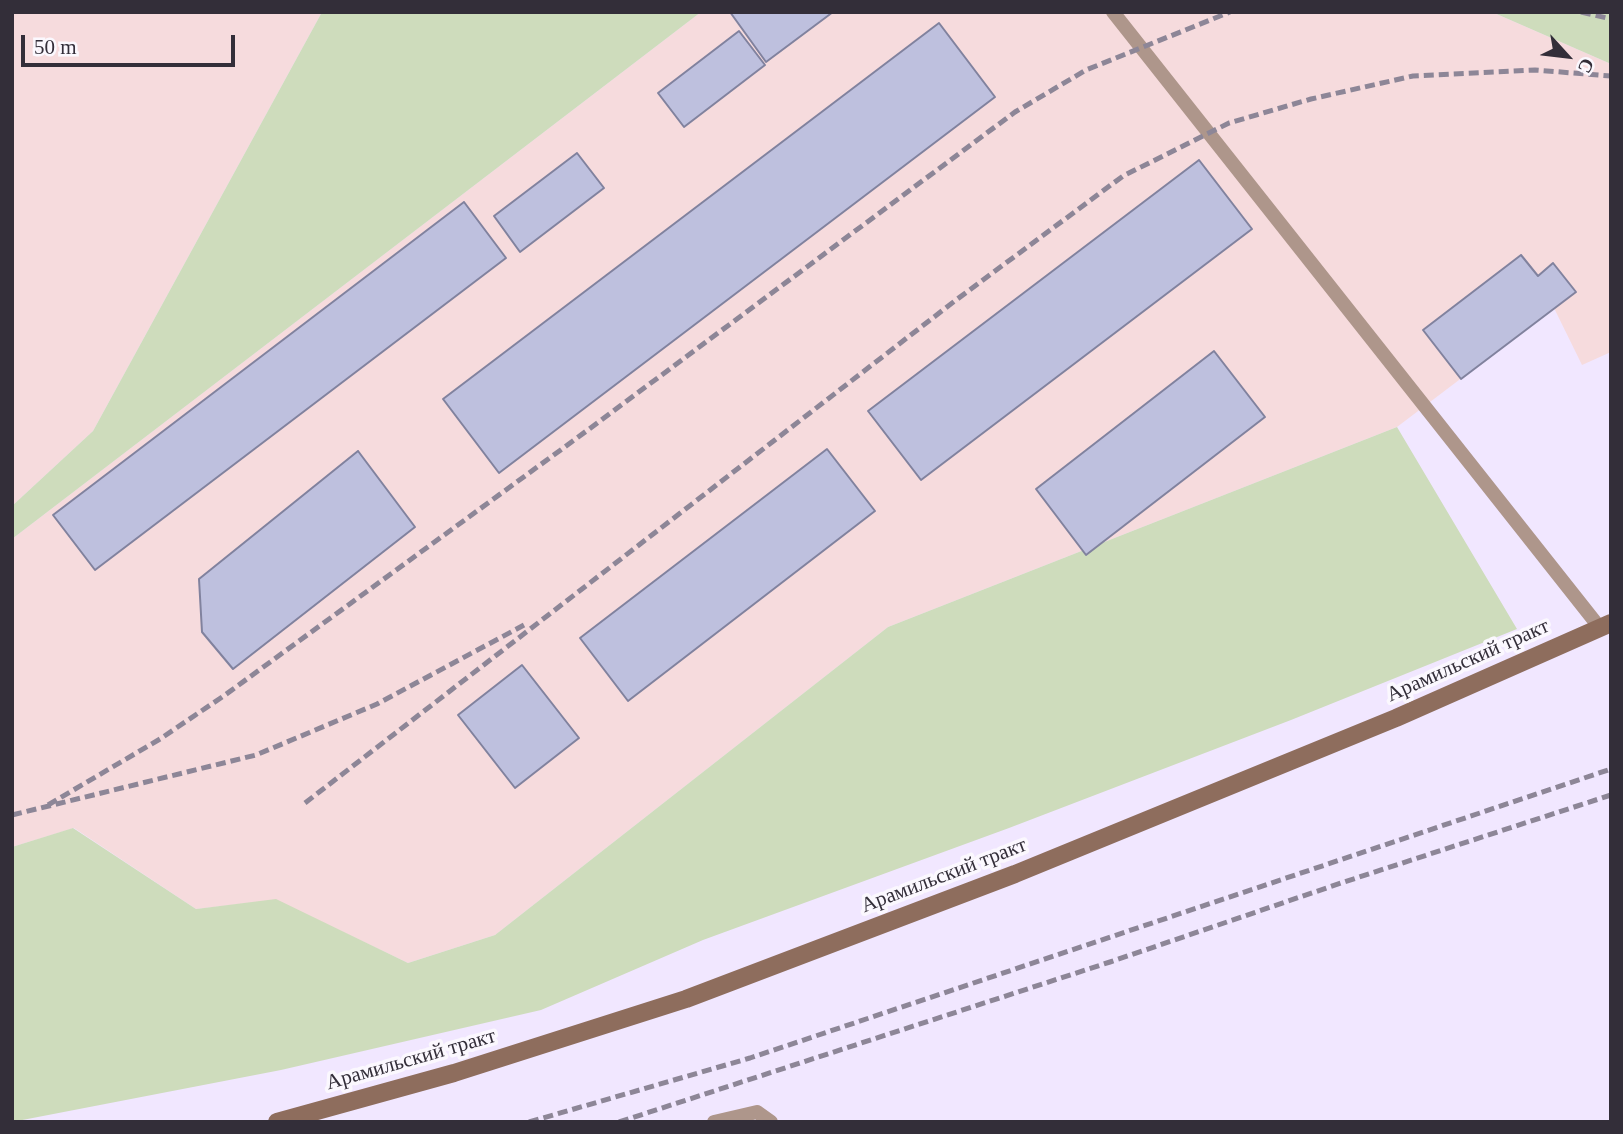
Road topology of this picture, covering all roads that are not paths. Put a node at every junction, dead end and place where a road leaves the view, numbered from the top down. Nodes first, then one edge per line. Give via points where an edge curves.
1 (1113, 12) edge
2 (1605, 626) edge
3 (277, 1122) edge
4 (714, 1122) edge
5 (771, 1122) edge

1 - 2 lane
2 - 3 main road, Арамильский тракт via 1396,718 1015,874 686,999 454,1073
4 - 5 lane via 757,1112

